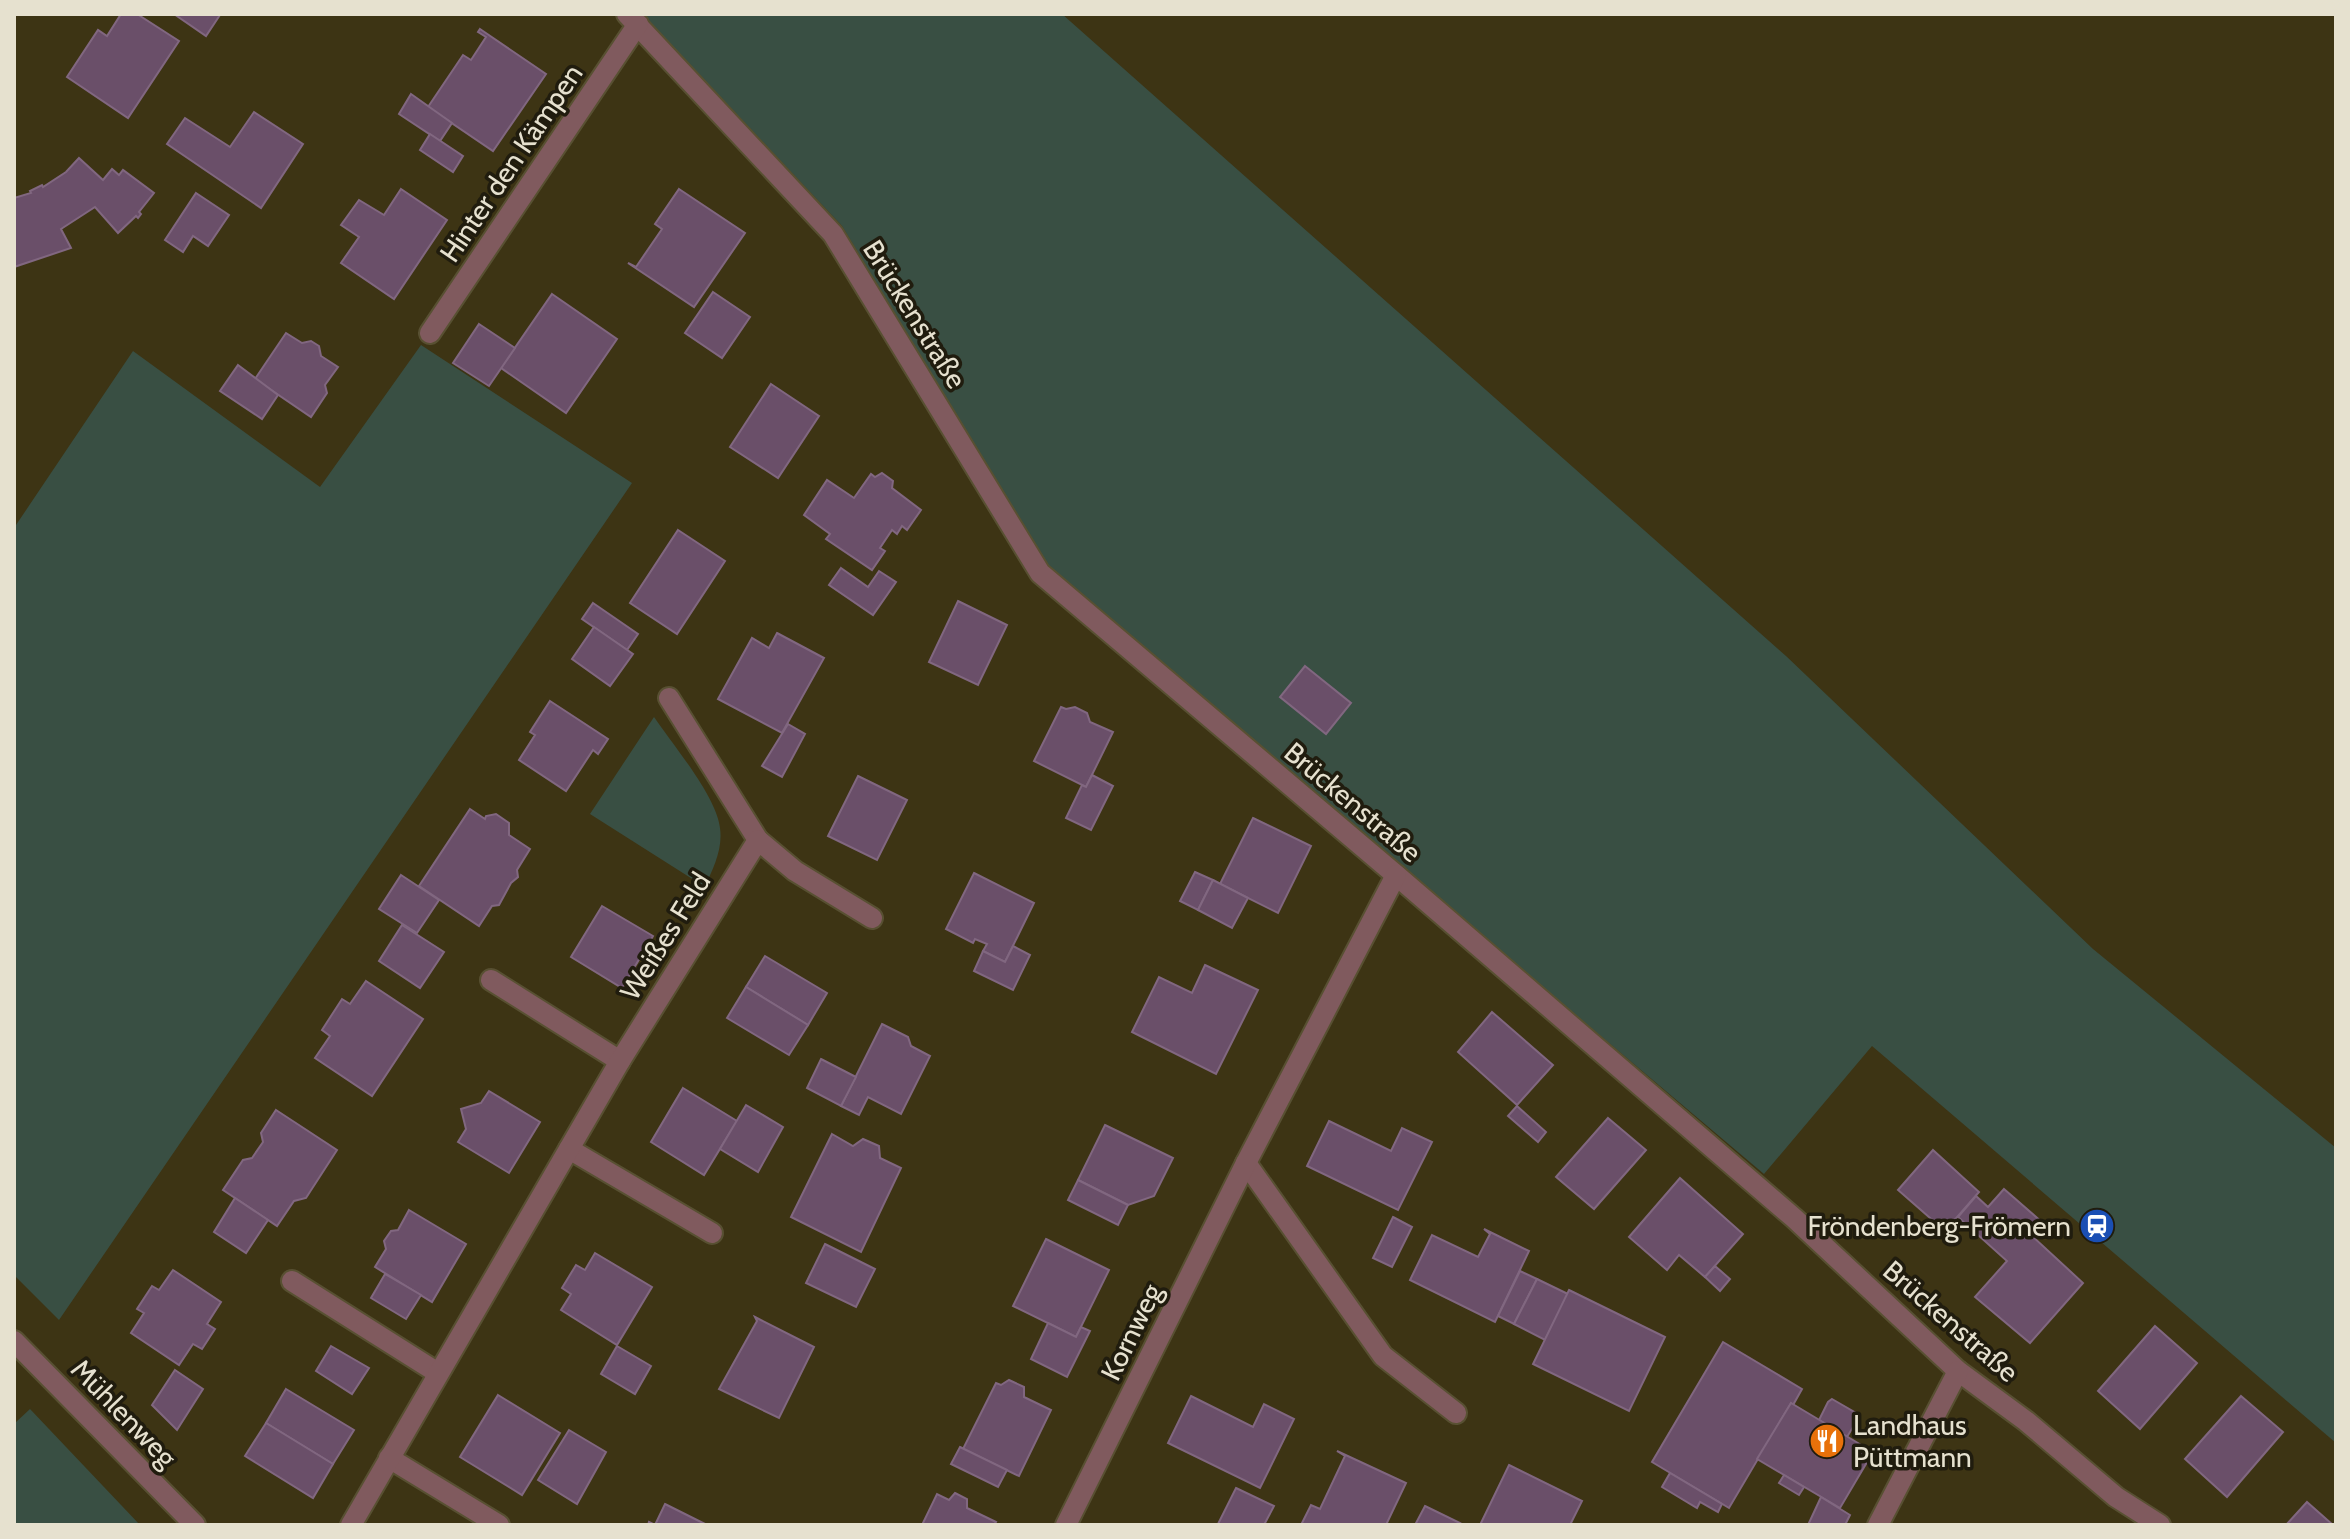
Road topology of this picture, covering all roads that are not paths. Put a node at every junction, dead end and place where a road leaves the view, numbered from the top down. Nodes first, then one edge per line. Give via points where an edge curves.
1 (632, 19) edge
2 (430, 333) dead end
3 (669, 698) dead end
4 (758, 840) junction
5 (1396, 875) junction
6 (872, 918) dead end
7 (491, 980) dead end
8 (620, 1061) junction
9 (569, 1149) junction
10 (1246, 1163) junction
11 (712, 1233) dead end
12 (292, 1281) dead end
13 (14, 1341) edge
14 (1958, 1371) junction
15 (438, 1373) junction
16 (1456, 1413) dead end
17 (389, 1458) junction
18 (195, 1525) edge
19 (351, 1525) edge
20 (499, 1525) edge
21 (1066, 1525) edge
22 (1878, 1525) edge
23 (2160, 1525) edge

1 - 2 street, Hinter den Kämpen
1 - 5 street, Brückenstraße via 833,234 1040,573
3 - 4 street
4 - 6 street via 795,871
4 - 8 street, Weißes Feld
5 - 10 street, Kornweg
5 - 14 street, Brückenstraße via 1794,1218
7 - 8 street
8 - 9 street, Weißes Feld
9 - 11 street
9 - 15 street, Weißes Feld
10 - 16 street via 1383,1356
10 - 21 street, Kornweg
12 - 15 street
13 - 18 street, Mühlenweg
14 - 22 street
14 - 23 street, Brückenstraße via 2116,1497
15 - 17 street, Weißes Feld
17 - 19 street, Weißes Feld
17 - 20 street

